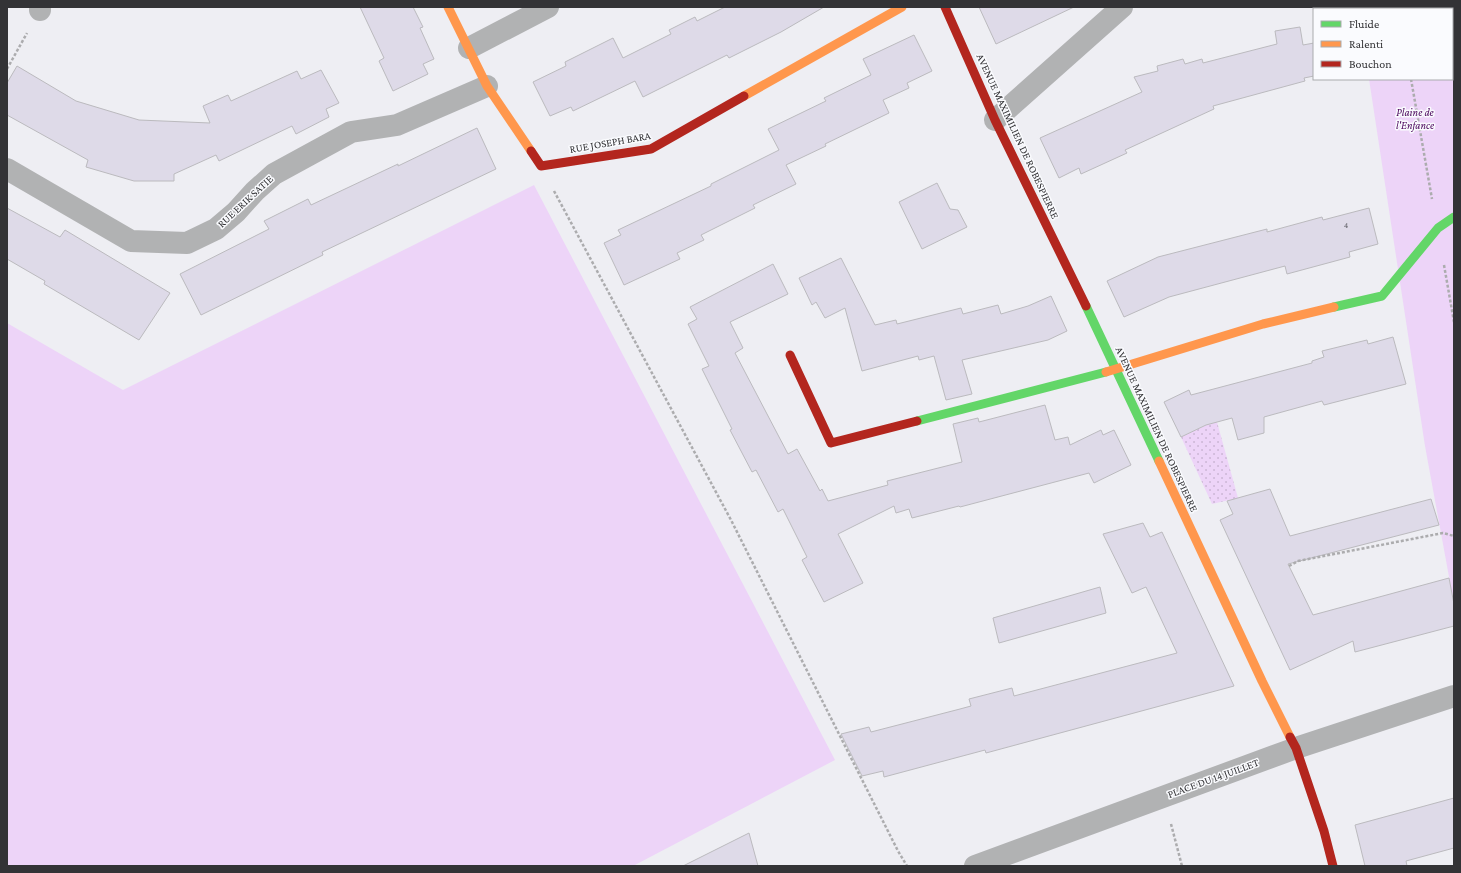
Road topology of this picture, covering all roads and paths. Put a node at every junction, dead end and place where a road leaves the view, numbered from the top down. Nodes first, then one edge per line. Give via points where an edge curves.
1 (448, 7) edge
2 (548, 7) edge
3 (902, 7) edge
4 (945, 7) edge
5 (1122, 7) edge
6 (40, 8) edge
7 (469, 48) junction
8 (7, 69) edge
9 (487, 86) junction
10 (995, 120) junction
11 (541, 166) junction
12 (7, 169) edge
13 (1454, 217) edge
14 (790, 355) dead end
15 (1116, 369) junction
16 (1454, 536) edge
17 (1289, 566) dead end
18 (1454, 696) edge
19 (1296, 748) junction
20 (1164, 796) junction
21 (989, 864) edge
22 (907, 866) edge
23 (1182, 866) edge
24 (1334, 866) edge

1 - 7 street
2 - 7 street
3 - 11 street, RUE JOSEPH BARA via 651,149
4 - 10 street, AVENUE MAXIMILIEN DE ROBESPIERRE
5 - 10 street
6 - 8 path
7 - 9 street
9 - 11 street
9 - 12 street, RUE ERIK SATIE via 396,125 351,132 274,174 216,229 187,244 131,241
10 - 15 street, AVENUE MAXIMILIEN DE ROBESPIERRE
11 - 22 path via 731,520
13 - 15 street via 1438,228 1382,296 1263,324
14 - 15 street via 831,443
15 - 19 street, AVENUE MAXIMILIEN DE ROBESPIERRE
16 - 17 path via 1443,533 1298,561
18 - 19 street, PLACE DU 14 JUILLET
19 - 20 street, PLACE DU 14 JUILLET
19 - 24 street, AVENUE MAXIMILIEN DE ROBESPIERRE
20 - 21 street, PLACE DU 14 JUILLET
20 - 23 path

